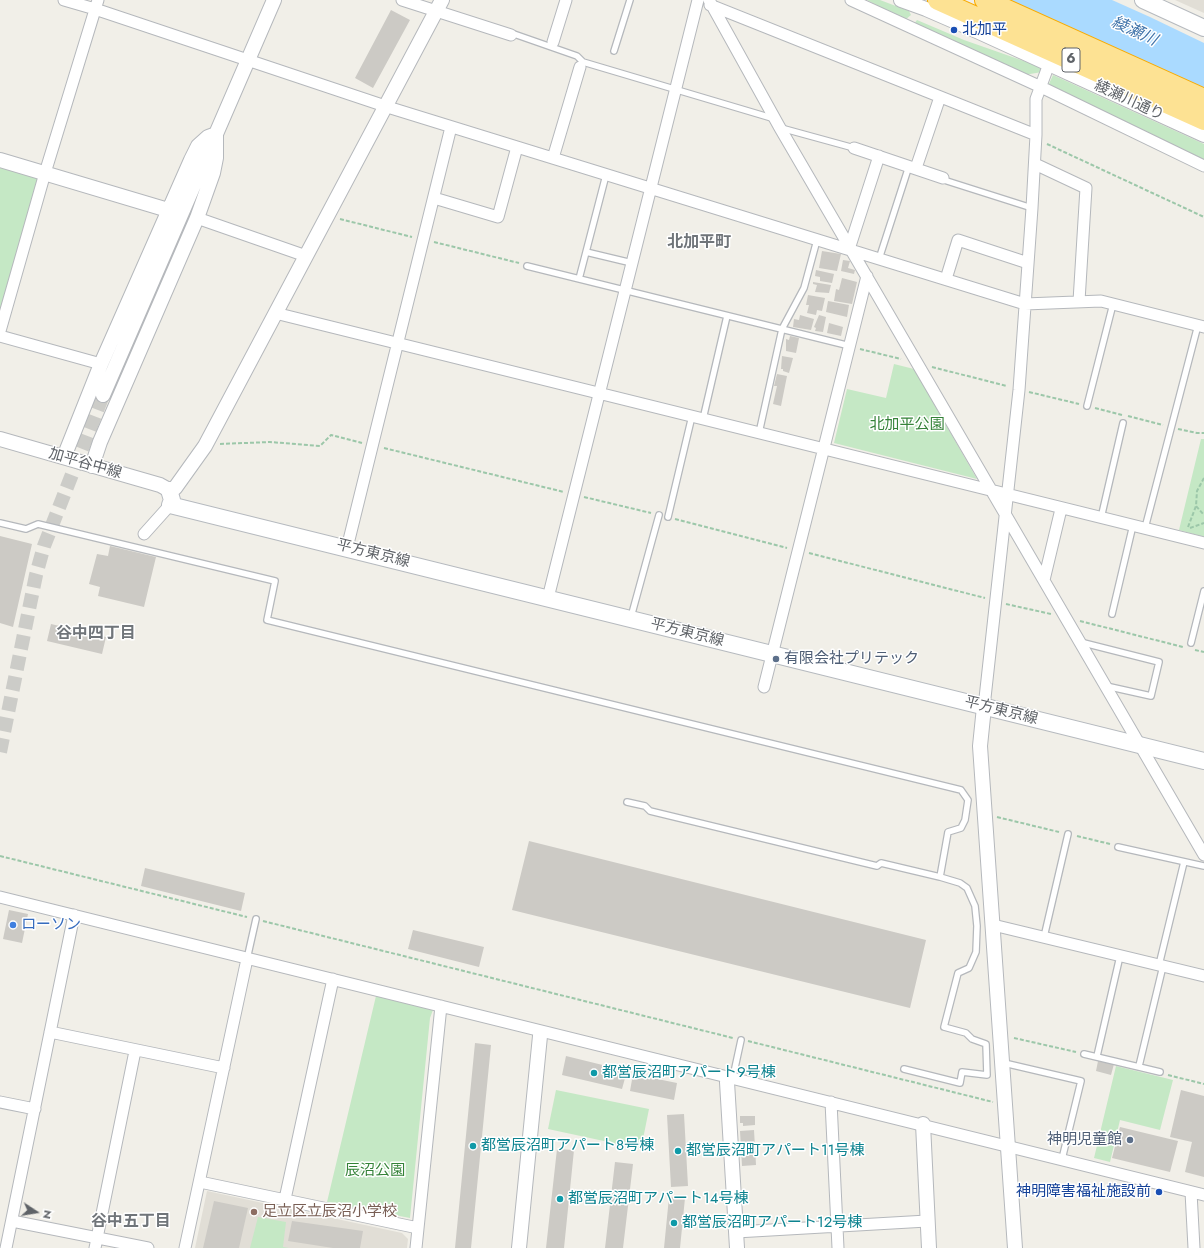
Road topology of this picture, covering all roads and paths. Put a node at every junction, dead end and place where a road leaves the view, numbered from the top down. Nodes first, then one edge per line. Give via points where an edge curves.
1 (64, 0) edge
2 (274, 0) edge
3 (402, 0) edge
4 (566, 0) edge
5 (630, 0) edge
6 (698, 0) edge
7 (852, 0) edge
8 (900, 0) edge
9 (938, 0) edge
10 (985, 0) edge
11 (1142, 0) edge
12 (710, 3) edge
13 (96, 4) edge
14 (439, 5) edge
15 (1204, 28) edge
16 (511, 35) joint
17 (553, 45) junction
18 (614, 52) dead end
19 (248, 60) junction
20 (1049, 64) junction
21 (582, 65) junction
22 (1041, 87) junction
23 (675, 90) junction
24 (940, 97) junction
25 (1204, 99) edge
26 (385, 106) junction
27 (1204, 120) edge
28 (778, 124) junction
29 (451, 127) junction
30 (216, 134) junction
31 (1204, 135) edge
32 (1036, 137) junction
33 (517, 147) junction
34 (854, 148) joint
35 (879, 156) junction
36 (553, 158) junction
37 (0, 160) edge
38 (1034, 164) junction
39 (1204, 166) edge
40 (913, 167) junction
41 (45, 173) junction
42 (606, 174) junction
43 (943, 178) joint
44 (651, 188) junction
45 (434, 198) junction
46 (1032, 208) junction
47 (168, 210) junction
48 (1204, 217) edge
49 (197, 218) junction
50 (818, 240) junction
51 (851, 248) junction
52 (586, 252) junction
53 (306, 256) junction
54 (879, 260) junction
55 (632, 263) junction
56 (1028, 264) junction
57 (527, 266) dead end
58 (867, 276) junction
59 (580, 279) junction
60 (946, 279) junction
61 (626, 291) junction
62 (1079, 301) junction
63 (1025, 304) junction
64 (1112, 304) junction
65 (276, 313) junction
66 (727, 316) junction
67 (1201, 326) edge
68 (782, 329) junction
69 (0, 331) edge
70 (0, 336) edge
71 (398, 344) junction
72 (850, 346) junction
73 (102, 364) junction
74 (600, 394) junction
75 (103, 395) tunnel mouth
76 (1087, 406) dead end
77 (692, 416) junction
78 (703, 419) junction
79 (1123, 423) dead end
80 (759, 433) junction
81 (0, 439) edge
82 (215, 444) dead end
83 (373, 445) junction
84 (824, 449) junction
85 (64, 457) junction
86 (92, 466) junction
87 (1204, 478) edge
88 (993, 491) junction
89 (574, 495) junction
90 (1007, 495) junction
91 (169, 498) junction
92 (1196, 506) junction
93 (1062, 509) junction
94 (658, 515) joint
95 (1006, 515) junction
96 (1204, 515) edge
97 (668, 517) joint
98 (1101, 518) junction
99 (0, 523) edge
100 (1204, 523) edge
101 (1133, 525) junction
102 (1144, 528) junction
103 (144, 534) dead end
104 (1204, 543) edge
105 (347, 548) junction
106 (799, 551) junction
107 (1044, 580) junction
108 (1204, 591) edge
109 (548, 598) junction
110 (995, 601) junction
111 (1112, 614) dead end
112 (1066, 618) junction
113 (630, 619) junction
114 (1080, 642) junction
115 (1191, 643) dead end
116 (1204, 652) edge
117 (771, 654) junction
118 (1105, 686) junction
119 (764, 687) dead end
120 (984, 707) junction
121 (1140, 746) junction
122 (1204, 761) edge
123 (627, 802) dead end
124 (985, 814) junction
125 (1068, 834) junction
126 (1118, 847) joint
127 (1204, 855) edge
128 (0, 856) edge
129 (1184, 862) junction
130 (1204, 866) edge
131 (940, 877) junction
132 (0, 897) edge
133 (74, 915) junction
134 (256, 919) junction
135 (993, 925) junction
136 (1044, 937) junction
137 (1120, 956) junction
138 (247, 959) junction
139 (1161, 966) junction
140 (1204, 976) edge
141 (333, 979) junction
142 (441, 1006) junction
143 (50, 1032) junction
144 (541, 1033) junction
145 (1001, 1035) junction
146 (741, 1040) junction
147 (135, 1050) junction
148 (1084, 1054) joint
149 (1097, 1056) junction
150 (1003, 1063) junction
151 (1139, 1066) junction
152 (224, 1068) junction
153 (904, 1069) dead end
154 (1160, 1072) joint
155 (728, 1078) junction
156 (1204, 1084) edge
157 (0, 1102) edge
158 (831, 1102) junction
159 (1006, 1106) junction
160 (34, 1109) junction
161 (923, 1124) junction
162 (1009, 1146) junction
163 (1062, 1159) junction
164 (200, 1182) junction
165 (1191, 1192) junction
166 (1204, 1195) edge
167 (285, 1199) junction
168 (12, 1221) junction
169 (927, 1221) junction
170 (837, 1226) junction
171 (418, 1228) junction
172 (736, 1232) junction
173 (96, 1243) edge
174 (6, 1248) edge
175 (148, 1248) edge
176 (185, 1248) edge
177 (416, 1248) edge
178 (519, 1248) edge
179 (737, 1248) edge
180 (838, 1248) edge
181 (929, 1248) edge
182 (1015, 1248) edge
183 (1194, 1248) edge

1 - 13 street
2 - 19 street
3 - 14 street
4 - 17 street
5 - 18 lane
6 - 12 street
6 - 23 street
7 - 22 street
8 - 20 street, 綾瀬川通り
9 - 27 highway, 6
10 - 25 highway, 6
11 - 15 main road
12 - 24 street
12 - 28 street
13 - 19 street
13 - 41 street
14 - 16 street
14 - 26 street
16 - 17 lane
17 - 21 lane via 577,56
19 - 26 street
19 - 30 street
20 - 22 street
20 - 31 street, 綾瀬川通り
21 - 23 lane
21 - 36 street
22 - 32 street via 1036,100
22 - 39 street
23 - 28 lane
23 - 44 street
24 - 32 street
24 - 40 street
26 - 29 street
26 - 53 street
28 - 34 lane
28 - 51 street
29 - 33 street
29 - 45 street
30 - 47 street via 198,146
30 - 49 street via 213,173
30 - 75 street
32 - 38 street
32 - 48 path
33 - 36 street
33 - 45 street via 498,217
34 - 35 street
35 - 40 street
35 - 51 street
36 - 42 street
37 - 41 street
38 - 46 street
38 - 62 street via 1086,188
40 - 43 street
40 - 54 lane
41 - 47 street
41 - 69 street
42 - 44 street
42 - 52 lane
43 - 46 lane
44 - 50 street
44 - 55 street
45 - 71 street
46 - 56 street
47 - 73 street
49 - 53 street
49 - 86 street
50 - 51 street
50 - 68 lane via 804,288
51 - 54 street
51 - 58 street
52 - 55 lane
52 - 59 lane
53 - 65 street
54 - 60 street
55 - 61 street
56 - 60 street via 958,240
56 - 63 street
57 - 59 lane
58 - 72 street
58 - 88 street
59 - 61 lane
60 - 63 street
61 - 66 lane
61 - 74 street
62 - 63 street
62 - 64 street
63 - 90 street via 1019,390
64 - 67 street
64 - 76 lane
65 - 71 street
65 - 91 street via 205,446
66 - 68 lane
66 - 78 lane
67 - 102 lane
68 - 72 lane
68 - 80 lane
70 - 73 street
71 - 74 street
71 - 83 street
72 - 84 street
73 - 85 street
74 - 77 street
74 - 89 street
77 - 78 street
77 - 97 lane
78 - 80 street
79 - 98 lane
80 - 84 street
81 - 85 street, 加平谷中線
82 - 83 path via 270,442 320,446 331,435
83 - 89 path
83 - 105 street
84 - 88 street
84 - 106 street
85 - 86 street, 加平谷中線
86 - 91 street, 加平谷中線 via 160,485
87 - 92 path via 1197,491
88 - 90 street
88 - 95 street
89 - 94 path
89 - 109 street
90 - 93 street
90 - 95 street
91 - 103 street
91 - 105 main road, 平方東京線
92 - 96 path
92 - 100 path via 1188,530
93 - 98 street
93 - 107 street
94 - 113 lane
95 - 107 street
95 - 110 street
97 - 106 path
98 - 101 street
99 - 131 lane via 26,529 38,524 275,581 267,620 961,790 968,800 966,820 961,828 948,832
101 - 102 street
101 - 111 lane
102 - 104 street
105 - 109 main road, 平方東京線
106 - 110 path
106 - 117 street
107 - 112 street
108 - 115 lane
109 - 113 main road, 平方東京線
110 - 112 path
110 - 120 street
112 - 114 street
112 - 116 path
113 - 117 main road, 平方東京線
114 - 118 street
114 - 118 lane via 1159,662 1151,696
117 - 119 street
117 - 120 main road, 平方東京線
118 - 121 street
120 - 121 main road, 平方東京線
120 - 124 street via 980,746
121 - 122 main road, 平方東京線
121 - 127 street
123 - 131 lane via 645,806 650,811 876,866 881,863
124 - 125 path
124 - 135 street
125 - 126 path
125 - 136 lane
126 - 129 lane
128 - 134 path
129 - 130 lane
129 - 139 lane
131 - 153 lane via 967,888 975,906 977,926 976,952 969,968 958,973 944,1027 966,1033 972,1039 986,1044 987,1075 962,1072 960,1082
132 - 133 street
133 - 138 street
133 - 143 street
134 - 138 lane
134 - 146 path
135 - 136 street
135 - 145 street
136 - 137 street
137 - 139 street
137 - 149 lane
138 - 141 street
138 - 152 street
139 - 140 street
139 - 151 lane
141 - 142 street
141 - 167 street
142 - 144 street
142 - 171 street
143 - 147 street
143 - 160 street
144 - 155 street
144 - 178 street
145 - 148 path
145 - 150 street
146 - 155 lane
146 - 159 path
147 - 152 street
147 - 173 street
148 - 149 lane
149 - 151 lane
150 - 159 street
150 - 163 lane via 1080,1081
151 - 154 lane
152 - 164 street
154 - 156 path
155 - 158 street
155 - 172 street
157 - 160 street
158 - 161 street
158 - 170 street
159 - 162 street
160 - 168 street
161 - 162 street
161 - 169 street
162 - 163 street
162 - 182 street
163 - 165 street
164 - 167 street
164 - 176 street
165 - 166 street
165 - 183 street
167 - 171 street
168 - 173 street
168 - 174 street
169 - 170 street
169 - 181 street
170 - 172 street
170 - 180 street
171 - 177 street
172 - 179 street
173 - 175 street

